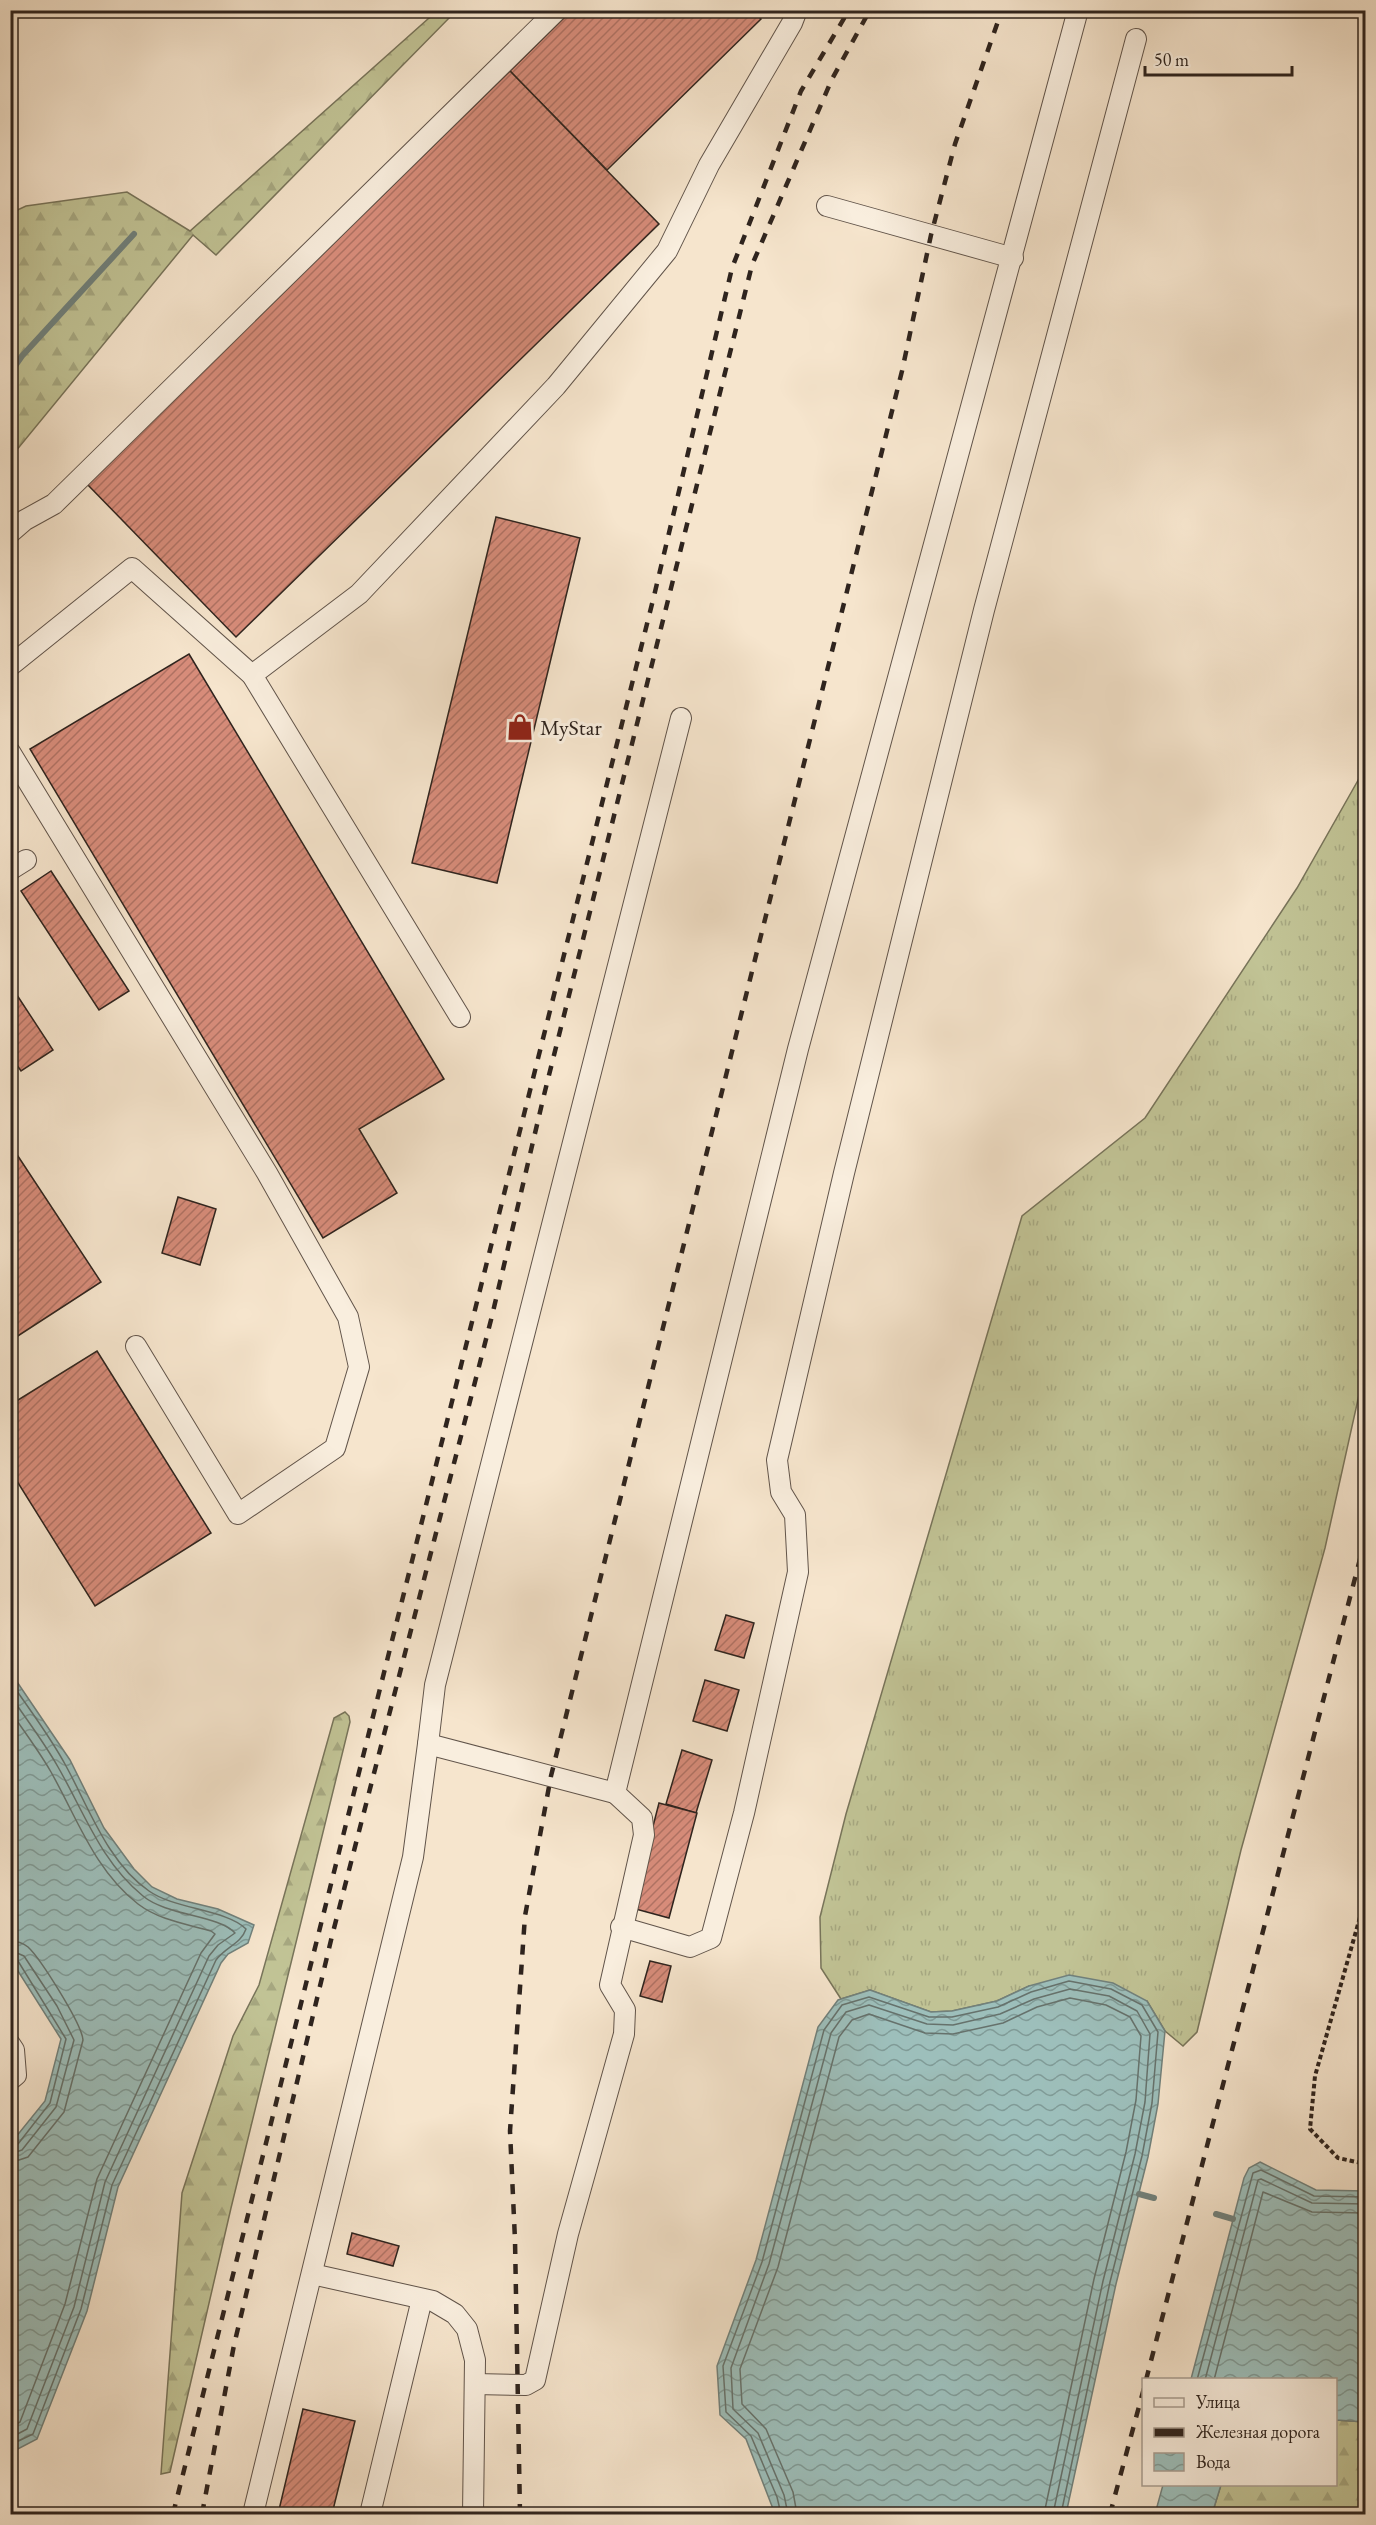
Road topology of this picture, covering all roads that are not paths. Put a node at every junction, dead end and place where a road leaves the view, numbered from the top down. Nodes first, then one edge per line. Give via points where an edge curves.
1 (557, 10) edge
2 (797, 10) edge
3 (1078, 10) edge
4 (1136, 39) dead end
5 (828, 206) dead end
6 (1013, 258) junction
7 (10, 533) edge
8 (10, 666) edge
9 (252, 675) junction
10 (681, 718) dead end
11 (10, 752) edge
12 (460, 1017) dead end
13 (136, 1346) dead end
14 (428, 1744) junction
15 (615, 1793) junction
16 (621, 1927) junction
17 (10, 2043) edge
18 (10, 2080) edge
19 (312, 2274) junction
20 (422, 2299) junction
21 (475, 2384) junction
22 (253, 2514) edge
23 (370, 2514) edge
24 (473, 2514) edge

1 - 7 lane via 54,504
2 - 9 lane via 660,260 556,386 359,594
3 - 6 lane
4 - 16 lane via 984,610 777,1460 781,1492 795,1515 798,1572 744,1813 711,1938 690,1947
5 - 6 lane
6 - 15 lane via 798,1049
8 - 9 lane via 132,568
9 - 12 lane
10 - 14 lane via 435,1685
11 - 13 lane via 267,1173 348,1317 359,1367 335,1448 238,1514
14 - 15 lane
14 - 19 lane via 413,1857
15 - 16 lane via 642,1818 644,1835
16 - 21 lane via 610,1985 625,2010 624,2034 568,2234 535,2380 526,2385
17 - 18 lane via 15,2050 16,2076
19 - 20 lane
19 - 22 lane
20 - 21 lane via 455,2313 467,2329 475,2360
20 - 23 lane
21 - 24 lane

